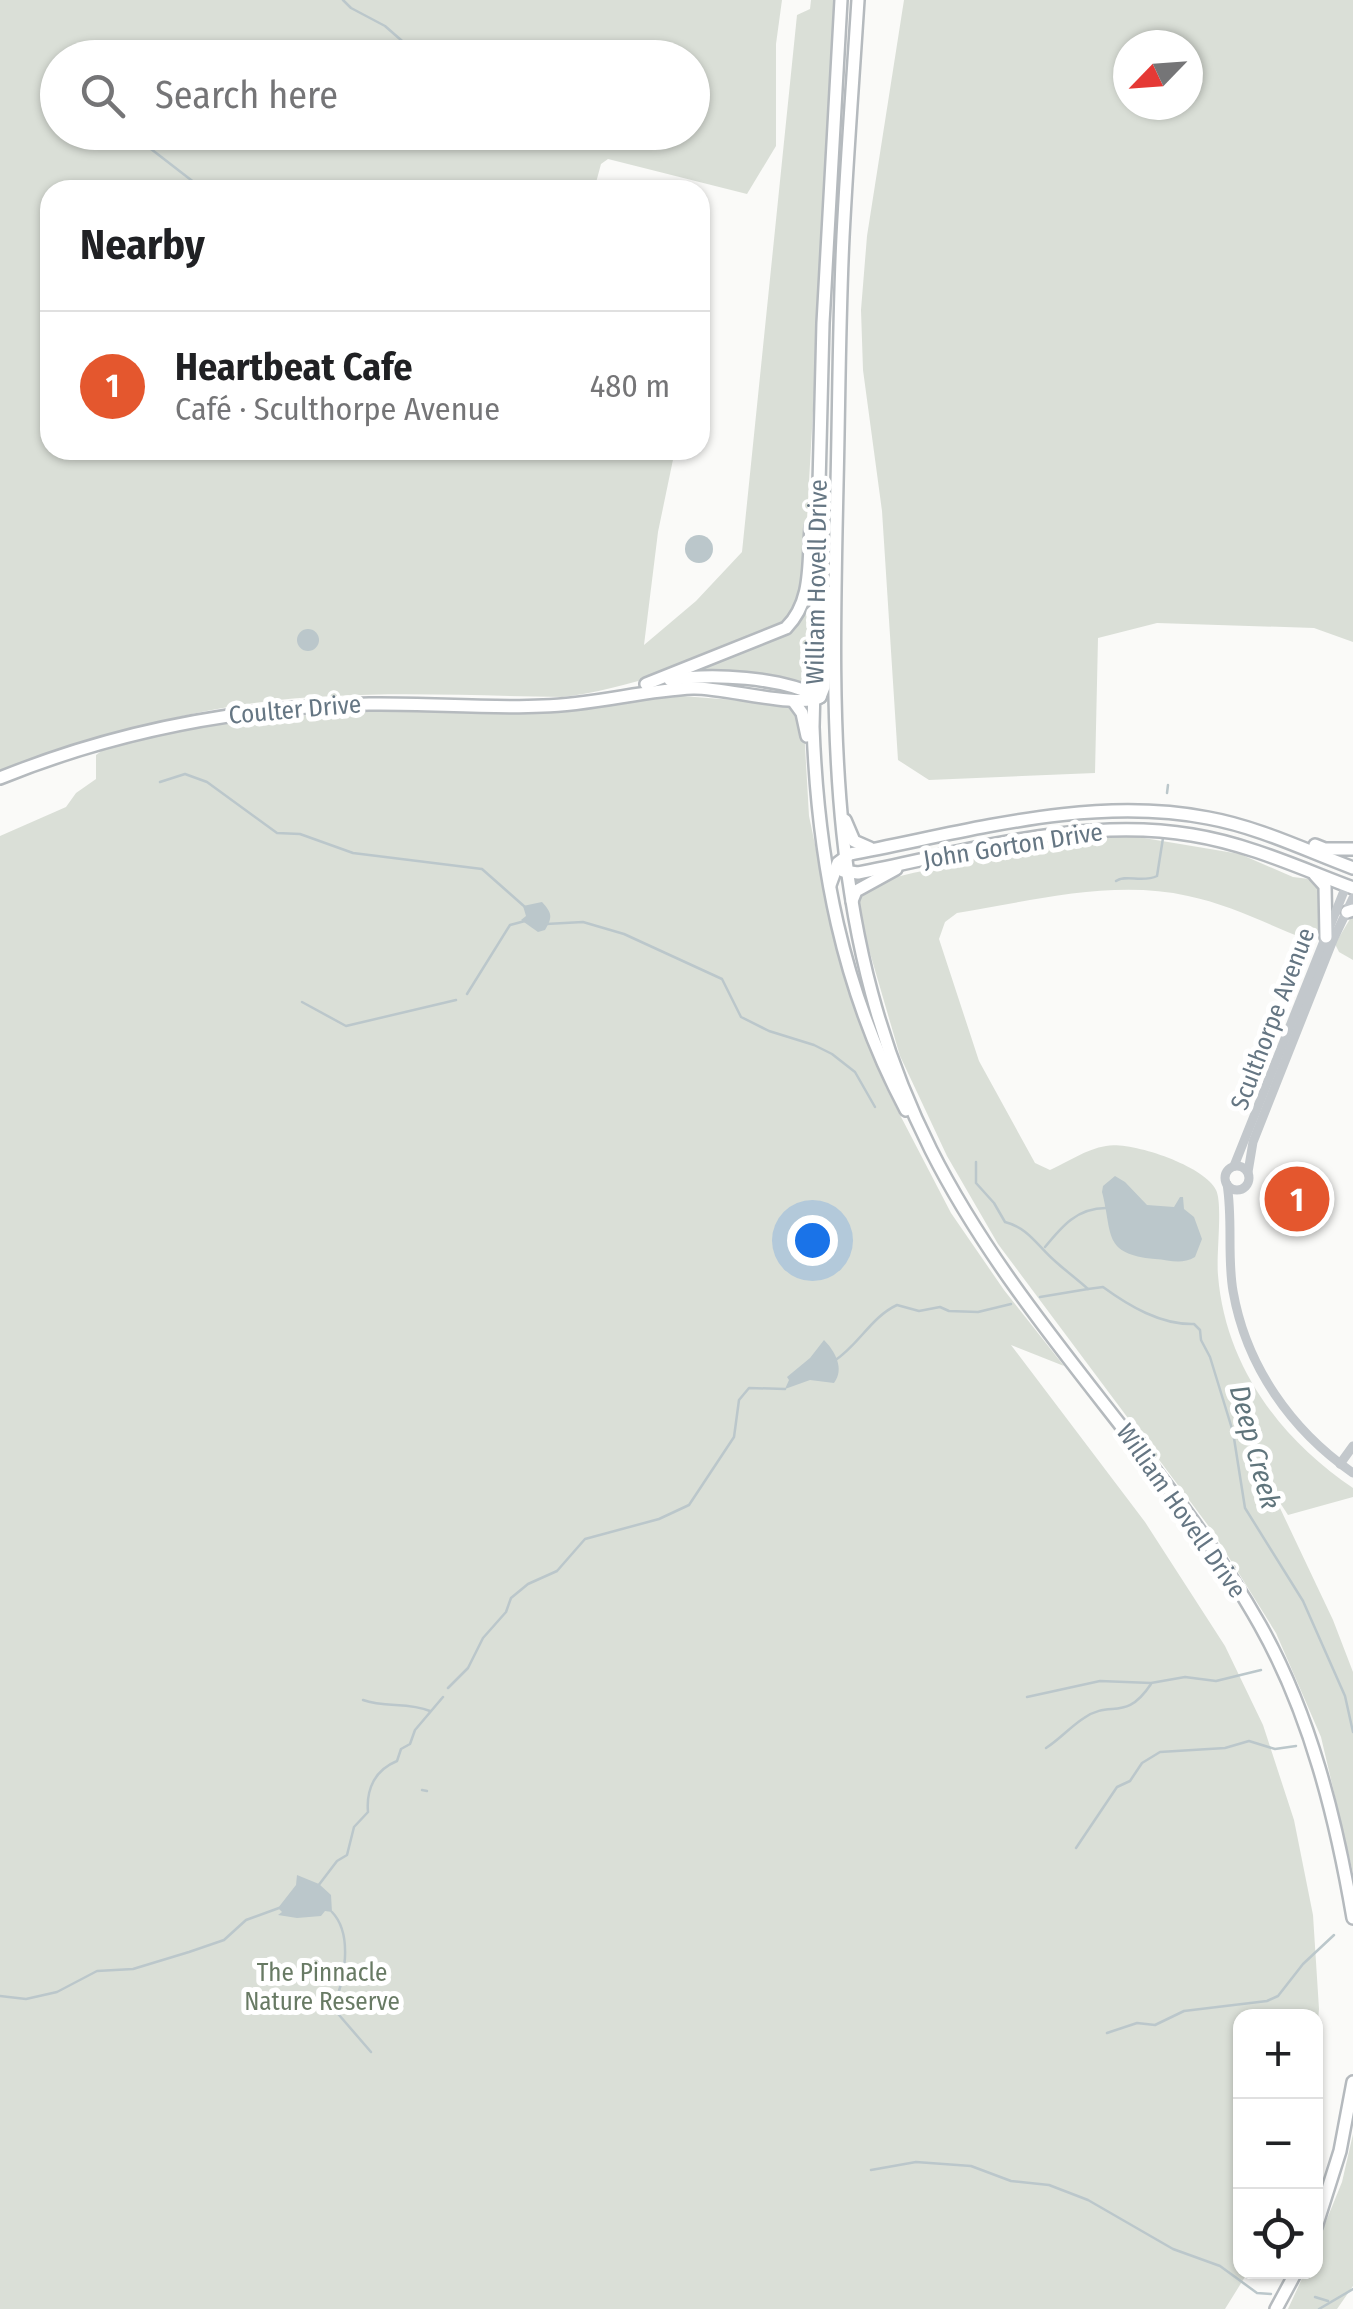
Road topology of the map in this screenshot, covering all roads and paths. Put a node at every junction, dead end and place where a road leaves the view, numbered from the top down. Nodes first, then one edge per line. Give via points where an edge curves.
1 (840, 0) edge
2 (858, 0) edge
3 (823, 323) junction
4 (836, 534) junction
5 (646, 684) junction
6 (816, 697) junction
7 (599, 700) junction
8 (794, 702) junction
9 (833, 714) junction
10 (836, 777) junction
11 (0, 778) edge
12 (816, 795) junction
13 (1248, 828) junction
14 (875, 849) junction
15 (822, 850) junction
16 (1353, 850) edge
17 (903, 864) junction
18 (842, 866) junction
19 (1353, 868) edge
20 (1310, 872) junction
21 (1350, 887) edge
22 (829, 889) junction
23 (1353, 898) edge
24 (851, 908) junction
25 (1350, 911) edge
26 (1326, 937) junction
27 (927, 1143) junction
28 (1234, 1166) junction
29 (1248, 1172) junction
30 (1227, 1184) junction
31 (1244, 1188) junction
32 (1231, 1210) junction
33 (1353, 1446) edge
34 (1340, 1464) junction
35 (1353, 1472) edge
36 (1353, 1918) edge
37 (1353, 2082) edge
38 (1323, 2205) edge
39 (1292, 2279) edge
40 (1276, 2309) edge

1 - 3 main road, William Hovell Drive
2 - 4 main road, William Hovell Drive via 843,240
3 - 5 main road via 802,608 773,635
3 - 6 main road, William Hovell Drive
4 - 6 main road via 824,687
4 - 9 main road, William Hovell Drive
5 - 6 main road, Coulter Drive via 726,677
5 - 7 main road, Coulter Drive
6 - 8 main road, Coulter Drive
6 - 9 main road
6 - 12 main road, William Hovell Drive
7 - 8 main road, Coulter Drive via 698,688
7 - 11 main road, Coulter Drive via 538,707 315,706 205,718
8 - 12 main road via 806,724
9 - 10 main road, William Hovell Drive
10 - 14 main road via 846,830 861,847
10 - 18 main road, William Hovell Drive
12 - 15 main road, William Hovell Drive
13 - 14 main road, John Gorton Drive via 1164,811 1096,810
13 - 16 main road
13 - 19 main road, John Gorton Drive
14 - 18 main road, John Gorton Drive
15 - 18 main road
15 - 22 main road, William Hovell Drive
17 - 18 main road, John Gorton Drive via 858,873
17 - 20 main road, John Gorton Drive via 1123,829 1194,835
17 - 24 main road via 856,891
18 - 22 main road
18 - 24 main road, William Hovell Drive
20 - 21 main road, John Gorton Drive
20 - 26 main road via 1325,886
21 - 26 street, Sculthorpe Avenue
22 - 27 main road, William Hovell Drive via 870,1036
23 - 25 street, Sculthorpe Avenue
24 - 27 main road, William Hovell Drive via 880,1024
25 - 29 street, Sculthorpe Avenue via 1253,1142
26 - 28 street, Sculthorpe Avenue
27 - 36 main road, William Hovell Drive via 993,1254 1196,1524 1263,1630 1319,1770
28 - 29 street
28 - 30 street
29 - 31 street
30 - 31 street
30 - 32 street
31 - 32 street
32 - 34 street via 1233,1290 1251,1350 1288,1413
33 - 34 street
34 - 35 street
37 - 38 main road
39 - 40 main road

